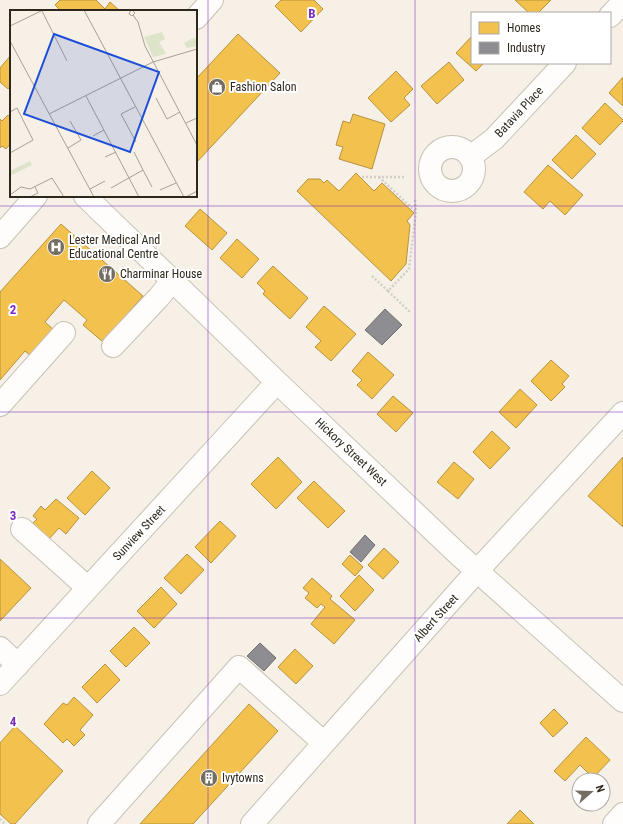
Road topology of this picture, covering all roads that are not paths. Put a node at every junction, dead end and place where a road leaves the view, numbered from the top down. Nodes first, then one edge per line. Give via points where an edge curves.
1 (212, 0) edge
2 (623, 2) edge
3 (611, 15) edge
4 (197, 17) edge
5 (565, 64) edge
6 (470, 157) dead end
7 (35, 197) edge
8 (86, 197) edge
9 (0, 237) edge
10 (172, 281) junction
11 (64, 333) dead end
12 (113, 346) dead end
13 (277, 382) junction
14 (0, 405) edge
15 (620, 423) edge
16 (22, 529) dead end
17 (477, 571) junction
18 (88, 588) junction
19 (0, 648) edge
20 (18, 665) junction
21 (0, 684) edge
22 (623, 701) edge
23 (324, 743) junction
24 (623, 814) edge
25 (99, 824) edge
26 (252, 824) edge
27 (614, 824) edge

1 - 4 street
2 - 3 street
5 - 6 street, Batavia Place via 494,139
7 - 9 street
8 - 10 street, Hickory Street West
10 - 12 street
10 - 13 street, Hickory Street West
11 - 14 street
13 - 17 street, Hickory Street West
13 - 18 street, Sunview Street
15 - 17 street, Albert Street
16 - 18 street
17 - 22 street, Hickory Street West
17 - 23 street, Albert Street
18 - 20 street, Sunview Street
19 - 20 street
20 - 21 street, Sunview Street
23 - 25 street via 239,667
23 - 26 street, Albert Street
24 - 27 street

